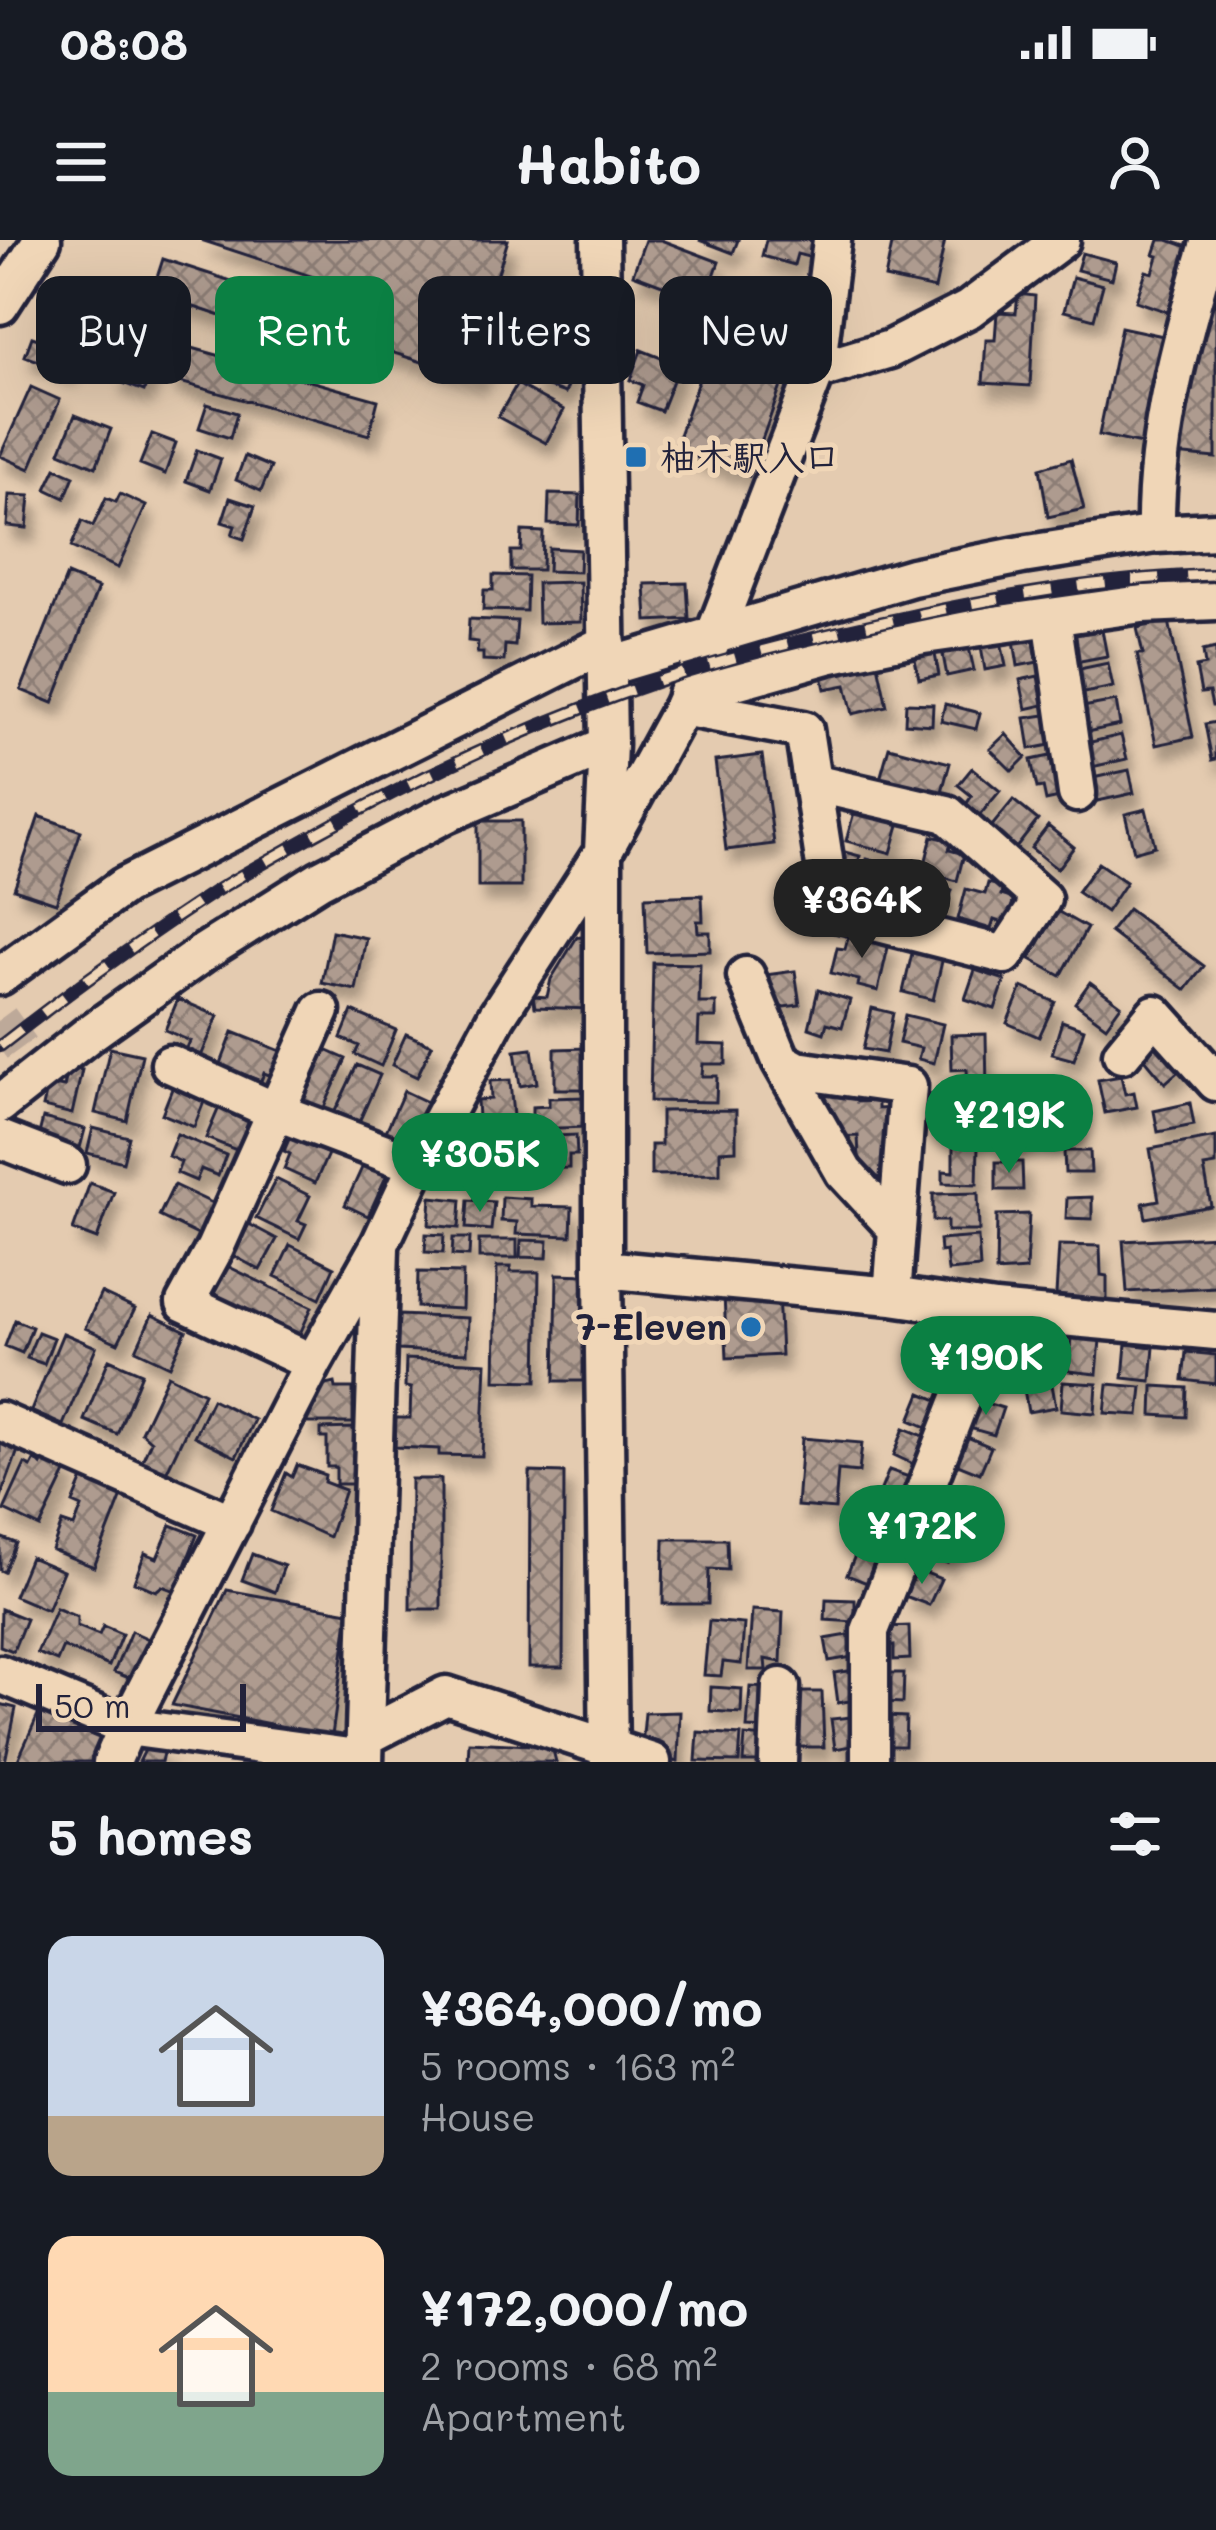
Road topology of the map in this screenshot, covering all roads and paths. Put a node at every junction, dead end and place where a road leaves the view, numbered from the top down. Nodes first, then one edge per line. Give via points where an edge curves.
1 (42, 240) edge
2 (600, 240) edge
3 (832, 240) edge
4 (1061, 240) edge
5 (1210, 240) edge
6 (828, 276) edge
7 (0, 305) edge
8 (832, 366) edge
9 (811, 384) edge
10 (1216, 531) edge
11 (1156, 534) junction
12 (1216, 601) edge
13 (1052, 617) junction
14 (714, 636) junction
15 (607, 655) junction
16 (684, 701) junction
17 (608, 745) junction
18 (813, 783) junction
19 (1077, 793) dead end
20 (603, 852) junction
21 (0, 976) edge
22 (746, 976) dead end
23 (321, 1011) dead end
24 (1122, 1054) dead end
25 (781, 1061) junction
26 (170, 1064) dead end
27 (1216, 1082) edge
28 (0, 1105) edge
29 (277, 1112) junction
30 (0, 1139) edge
31 (67, 1165) dead end
32 (417, 1166) junction
33 (897, 1229) junction
34 (380, 1244) junction
35 (603, 1269) junction
36 (892, 1295) junction
37 (995, 1311) junction
38 (1216, 1331) edge
39 (313, 1363) junction
40 (0, 1421) edge
41 (232, 1523) junction
42 (0, 1674) edge
43 (782, 1688) dead end
44 (127, 1727) junction
45 (364, 1753) edge
46 (608, 1754) edge
47 (112, 1762) edge
48 (652, 1762) edge
49 (778, 1762) edge
50 (870, 1762) edge

1 - 7 street
2 - 15 street
3 - 6 street
4 - 8 street via 969,309 890,349
5 - 11 street via 1181,335
9 - 14 street
10 - 11 street
11 - 14 street via 912,577
12 - 13 street
13 - 16 street via 847,651
13 - 19 street
14 - 15 street
14 - 16 street
15 - 17 street
15 - 21 street via 124,886
16 - 18 street via 804,730
16 - 20 street
17 - 20 street
17 - 28 street via 446,814 319,880 89,1034 30,1062
18 - 18 street via 947,814 1042,899 1005,955 832,911
20 - 32 street via 497,1016
20 - 35 street
22 - 25 street
23 - 29 street
24 - 27 street via 1155,1014
25 - 33 street via 844,1172
25 - 33 street via 908,1086
26 - 29 street
29 - 32 street
29 - 39 street via 185,1303
30 - 31 street
32 - 34 street
33 - 36 street
34 - 39 street
34 - 45 street
35 - 36 street
35 - 46 street
36 - 37 street
37 - 38 street
37 - 50 street via 870,1631
39 - 41 street
40 - 41 street
41 - 44 street
42 - 44 street
43 - 49 street
44 - 45 street
44 - 47 street
45 - 46 street via 446,1695
46 - 48 street

